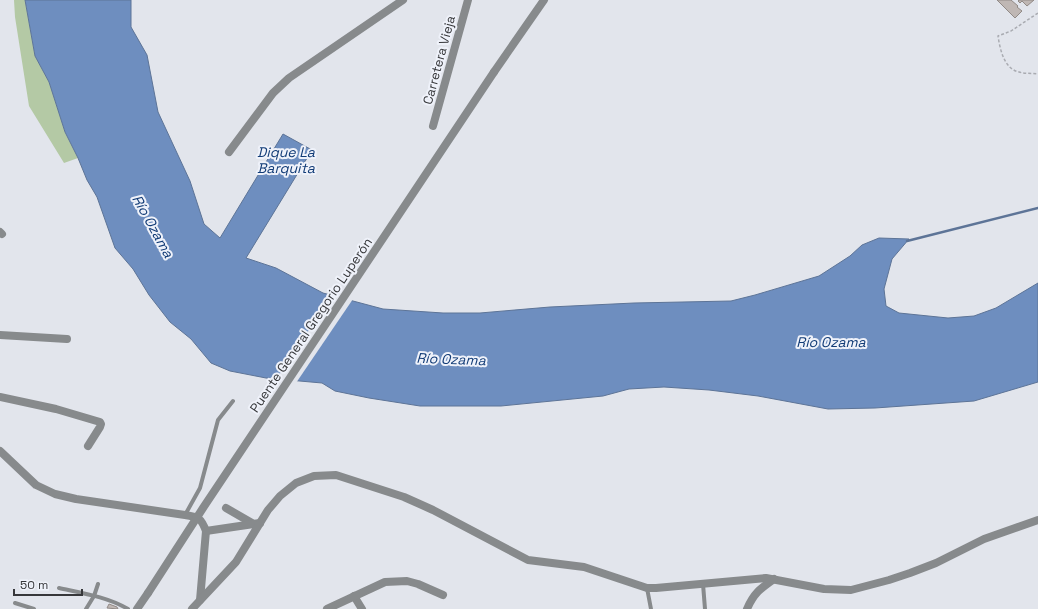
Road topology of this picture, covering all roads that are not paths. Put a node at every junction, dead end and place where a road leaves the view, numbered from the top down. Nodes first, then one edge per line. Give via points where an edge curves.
1 (403, 0) edge
2 (468, 0) edge
3 (544, 0) edge
4 (433, 126) dead end
5 (229, 152) dead end
6 (0, 336) edge
7 (67, 339) dead end
8 (0, 397) edge
9 (233, 401) dead end
10 (88, 446) dead end
11 (0, 451) edge
12 (226, 508) dead end
13 (185, 515) junction
14 (1038, 520) edge
15 (256, 523) junction
16 (206, 531) junction
17 (774, 579) junction
18 (98, 584) dead end
19 (703, 584) junction
20 (59, 588) dead end
21 (647, 588) junction
22 (443, 595) dead end
23 (94, 596) junction
24 (354, 596) junction
25 (200, 600) junction
26 (16, 603) dead end
27 (34, 609) edge
28 (86, 609) edge
29 (128, 609) edge
30 (137, 609) edge
31 (192, 609) edge
32 (327, 609) edge
33 (362, 609) edge
34 (651, 609) edge
35 (705, 609) edge
36 (747, 609) edge

1 - 5 street via 289,78 273,93
2 - 4 street, Carretera Vieja
3 - 30 street, Puente General Gregorio Luperón, bridge
6 - 7 street
8 - 10 street via 100,422 100,427
9 - 13 lane via 218,420 200,488
11 - 13 street via 36,484 55,494
12 - 15 street
13 - 16 street via 194,516 202,521
14 - 17 street via 984,539 910,573 851,590 824,589
15 - 16 street
15 - 21 street via 280,496 296,483 314,476 336,475 404,497 528,560 584,567
15 - 25 street via 236,562
16 - 25 street
17 - 19 street via 756,578
17 - 36 street via 758,590 751,598
18 - 23 lane
19 - 21 street
19 - 35 lane
20 - 23 lane
21 - 34 lane
22 - 24 street via 418,584 397,581 384,582
23 - 28 lane
23 - 29 lane
24 - 32 street
24 - 33 street
25 - 31 street
26 - 27 lane

